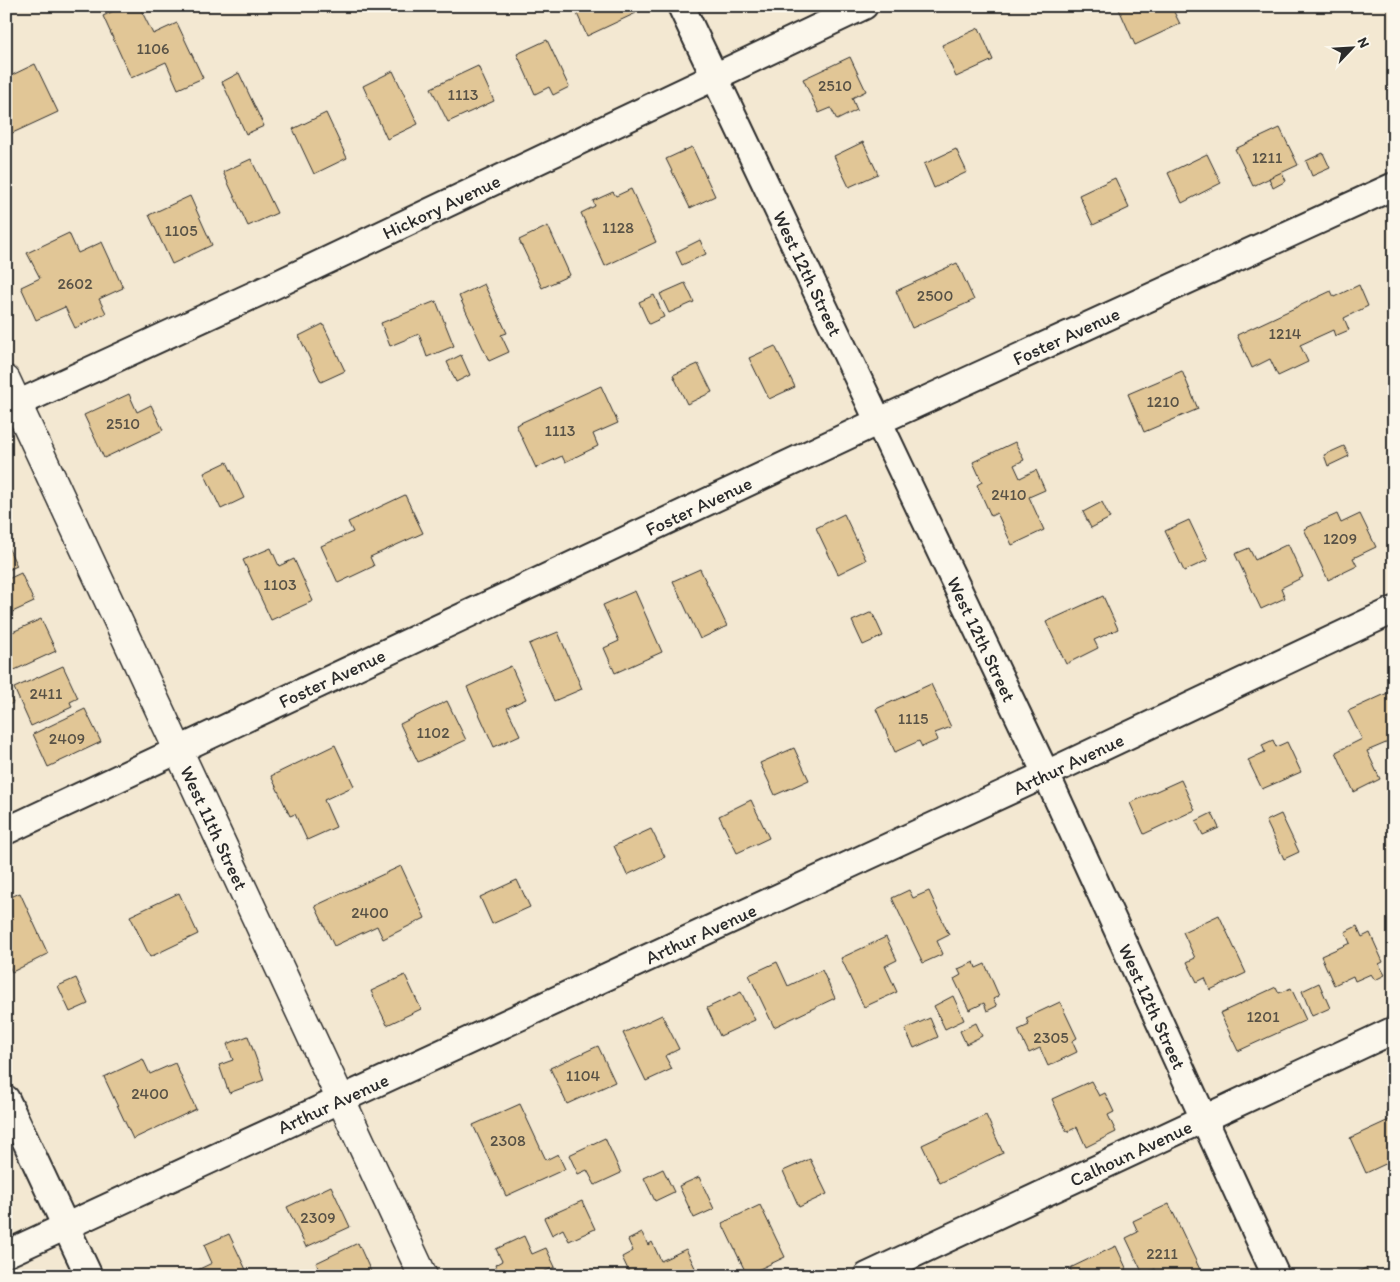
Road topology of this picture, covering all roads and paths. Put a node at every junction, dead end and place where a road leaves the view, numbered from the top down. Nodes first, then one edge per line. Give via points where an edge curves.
1 (682, 6) edge
2 (864, 6) edge
3 (714, 77) junction
4 (1394, 186) edge
5 (12, 392) edge
6 (877, 422) junction
7 (1394, 610) edge
8 (179, 751) junction
9 (1046, 774) junction
10 (6, 831) edge
11 (1394, 1030) edge
12 (6, 1099) edge
13 (340, 1099) junction
14 (1204, 1118) junction
15 (66, 1226) junction
16 (6, 1254) edge
17 (89, 1276) edge
18 (423, 1276) edge
19 (867, 1276) edge
20 (1276, 1276) edge

1 - 3 street, West 12th Street
2 - 3 street, Hickory Avenue
3 - 5 street, Hickory Avenue via 280,283
3 - 6 street, West 12th Street
4 - 6 street, Foster Avenue
5 - 8 main road, West 11th Street
6 - 8 street, Foster Avenue
6 - 9 street, West 12th Street
7 - 9 street, Arthur Avenue
8 - 10 street, Foster Avenue
8 - 13 main road, West 11th Street
9 - 13 street, Arthur Avenue
9 - 14 street, West 12th Street
11 - 14 street, Calhoun Avenue
12 - 15 street
13 - 15 street, Arthur Avenue
13 - 18 main road, West 11th Street
14 - 19 street, Calhoun Avenue
14 - 20 street, West 12th Street
15 - 16 street, Arthur Avenue
15 - 17 street

